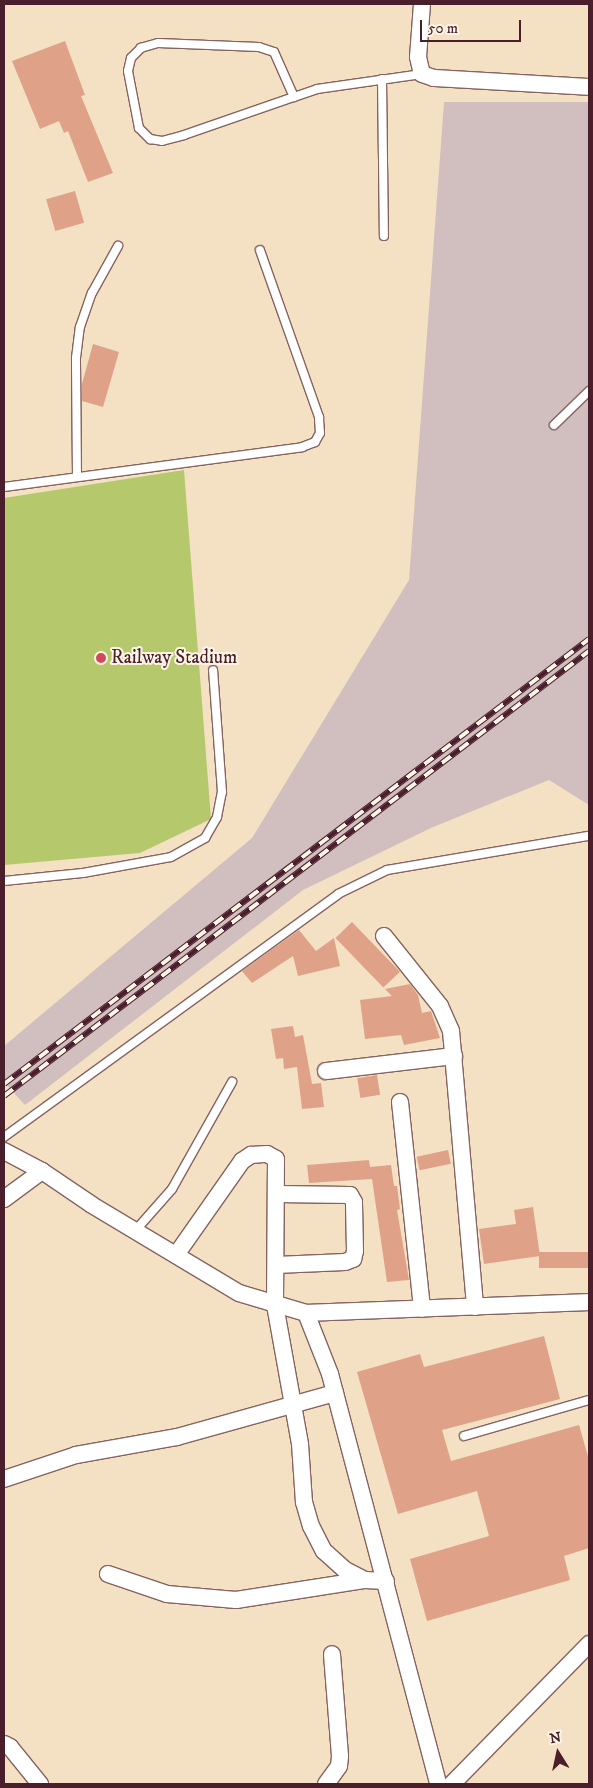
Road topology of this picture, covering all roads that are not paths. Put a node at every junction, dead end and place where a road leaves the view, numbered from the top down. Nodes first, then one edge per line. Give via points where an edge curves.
1 (422, 4) edge
2 (422, 74) junction
3 (382, 79) junction
4 (589, 87) edge
5 (294, 97) junction
6 (384, 236) dead end
7 (118, 246) dead end
8 (260, 250) dead end
9 (589, 391) edge
10 (554, 425) dead end
11 (77, 476) junction
12 (4, 486) edge
13 (213, 670) dead end
14 (589, 836) edge
15 (4, 881) edge
16 (384, 936) dead end
17 (454, 1056) junction
18 (326, 1071) dead end
19 (232, 1082) dead end
20 (400, 1102) dead end
21 (4, 1137) edge
22 (4, 1150) edge
23 (42, 1170) junction
24 (277, 1194) junction
25 (4, 1199) edge
26 (136, 1231) junction
27 (176, 1255) junction
28 (276, 1265) junction
29 (589, 1302) edge
30 (275, 1305) junction
31 (474, 1307) junction
32 (422, 1309) junction
33 (306, 1313) junction
34 (335, 1393) junction
35 (589, 1400) edge
36 (294, 1403) junction
37 (464, 1436) dead end
38 (4, 1479) edge
39 (108, 1574) dead end
40 (365, 1580) junction
41 (386, 1581) junction
42 (589, 1644) edge
43 (332, 1654) dead end
44 (4, 1744) edge
45 (466, 1778) edge
46 (40, 1784) edge
47 (326, 1784) edge
48 (438, 1784) edge
49 (452, 1784) edge

1 - 2 street via 418,57
2 - 3 lane
2 - 4 street via 434,78
3 - 5 lane via 333,86
3 - 6 lane
5 - 5 lane via 274,52 259,47 158,43 141,48 131,58 128,71 139,128 150,139 162,141
7 - 11 lane via 92,293 80,327 76,358
8 - 11 lane via 319,417 320,433 315,442 302,447
9 - 10 lane
11 - 12 lane
13 - 15 lane via 222,792 217,817 205,838 171,856 83,873
14 - 21 lane via 386,870 338,894
16 - 17 street via 440,1006 452,1031
17 - 18 street
17 - 31 street
19 - 26 lane via 172,1190
20 - 32 street
22 - 23 street
23 - 25 street
23 - 26 street
24 - 27 street via 276,1159 267,1154 251,1155 242,1161
24 - 28 street
24 - 28 street via 350,1194 354,1202 355,1251 353,1259 346,1262
26 - 27 street
27 - 30 street via 239,1293
28 - 30 street
29 - 31 street
30 - 33 street
30 - 36 street
31 - 32 street
32 - 33 street
33 - 34 street
34 - 36 street
34 - 41 street
35 - 37 lane
36 - 38 street via 177,1437 76,1455
36 - 40 street via 304,1502 311,1526 324,1551 344,1570
39 - 40 street via 167,1594 236,1600
40 - 41 street
41 - 48 street
42 - 45 street
43 - 47 street via 340,1756 339,1766
44 - 46 street
45 - 49 street

